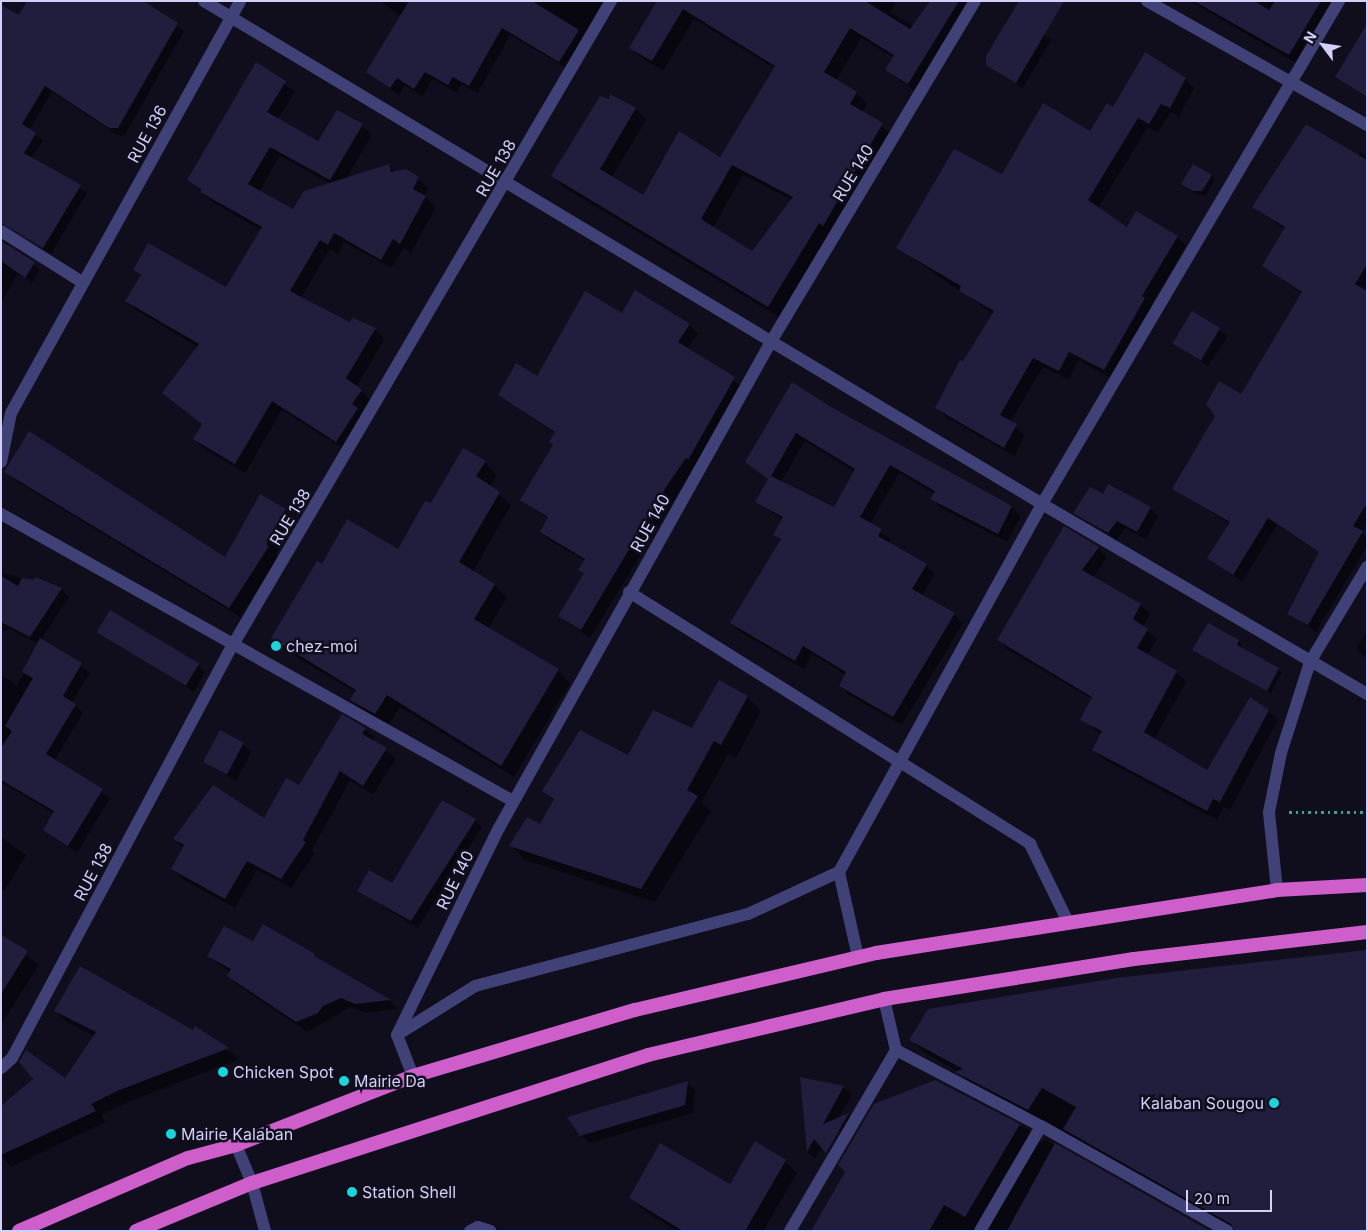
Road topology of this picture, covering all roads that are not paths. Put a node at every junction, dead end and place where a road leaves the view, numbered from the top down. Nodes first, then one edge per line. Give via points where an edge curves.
1 (204, 1) edge
2 (240, 1) edge
3 (612, 1) edge
4 (975, 1) edge
5 (1147, 1) edge
6 (1339, 1) edge
7 (231, 17) junction
8 (1292, 81) junction
9 (1367, 125) edge
10 (507, 181) junction
11 (1, 231) edge
12 (82, 282) junction
13 (772, 340) junction
14 (1, 462) edge
15 (1042, 504) junction
16 (1, 514) edge
17 (1367, 567) edge
18 (629, 592) junction
19 (234, 643) junction
20 (1310, 662) junction
21 (1367, 694) edge
22 (900, 762) junction
23 (513, 801) junction
24 (839, 872) junction
25 (1367, 885) edge
26 (1277, 890) junction
27 (1068, 922) junction
28 (1367, 932) edge
29 (858, 957) junction
30 (884, 999) junction
31 (397, 1035) junction
32 (896, 1050) junction
33 (1, 1068) edge
34 (414, 1076) junction
35 (1041, 1126) junction
36 (236, 1145) junction
37 (252, 1183) junction
38 (18, 1231) edge
39 (136, 1231) edge
40 (264, 1231) edge
41 (470, 1231) edge
42 (490, 1231) edge
43 (790, 1231) edge
44 (980, 1231) edge
45 (1227, 1231) edge

1 - 7 street
2 - 7 street, RUE 136
3 - 10 street, RUE 138
4 - 13 street, RUE 140
5 - 8 street
6 - 8 street
7 - 10 street
7 - 12 street, RUE 136
8 - 9 street
8 - 15 street
10 - 13 street
10 - 19 street, RUE 138
11 - 12 street
12 - 14 street, RUE 136 via 11,413
13 - 15 street
13 - 18 street, RUE 140
15 - 20 street
15 - 22 street
16 - 19 street
17 - 20 street
18 - 22 street
18 - 23 street, RUE 140
19 - 23 street
19 - 33 street, RUE 138 via 12,1058
20 - 21 street
20 - 26 street via 1281,753 1269,812
22 - 24 street
22 - 27 street via 1030,844
23 - 31 street, RUE 140
24 - 29 street
24 - 31 street via 748,914 475,986
25 - 26 highway
26 - 27 highway
27 - 29 highway
28 - 30 highway via 1134,959
29 - 34 highway via 635,1010
30 - 32 street
30 - 37 highway via 648,1055
31 - 34 street
32 - 35 street
32 - 43 street
34 - 36 highway
35 - 44 street
35 - 45 street
36 - 37 street
36 - 38 highway via 188,1158
37 - 39 highway
37 - 40 street
41 - 42 street via 478,1227

